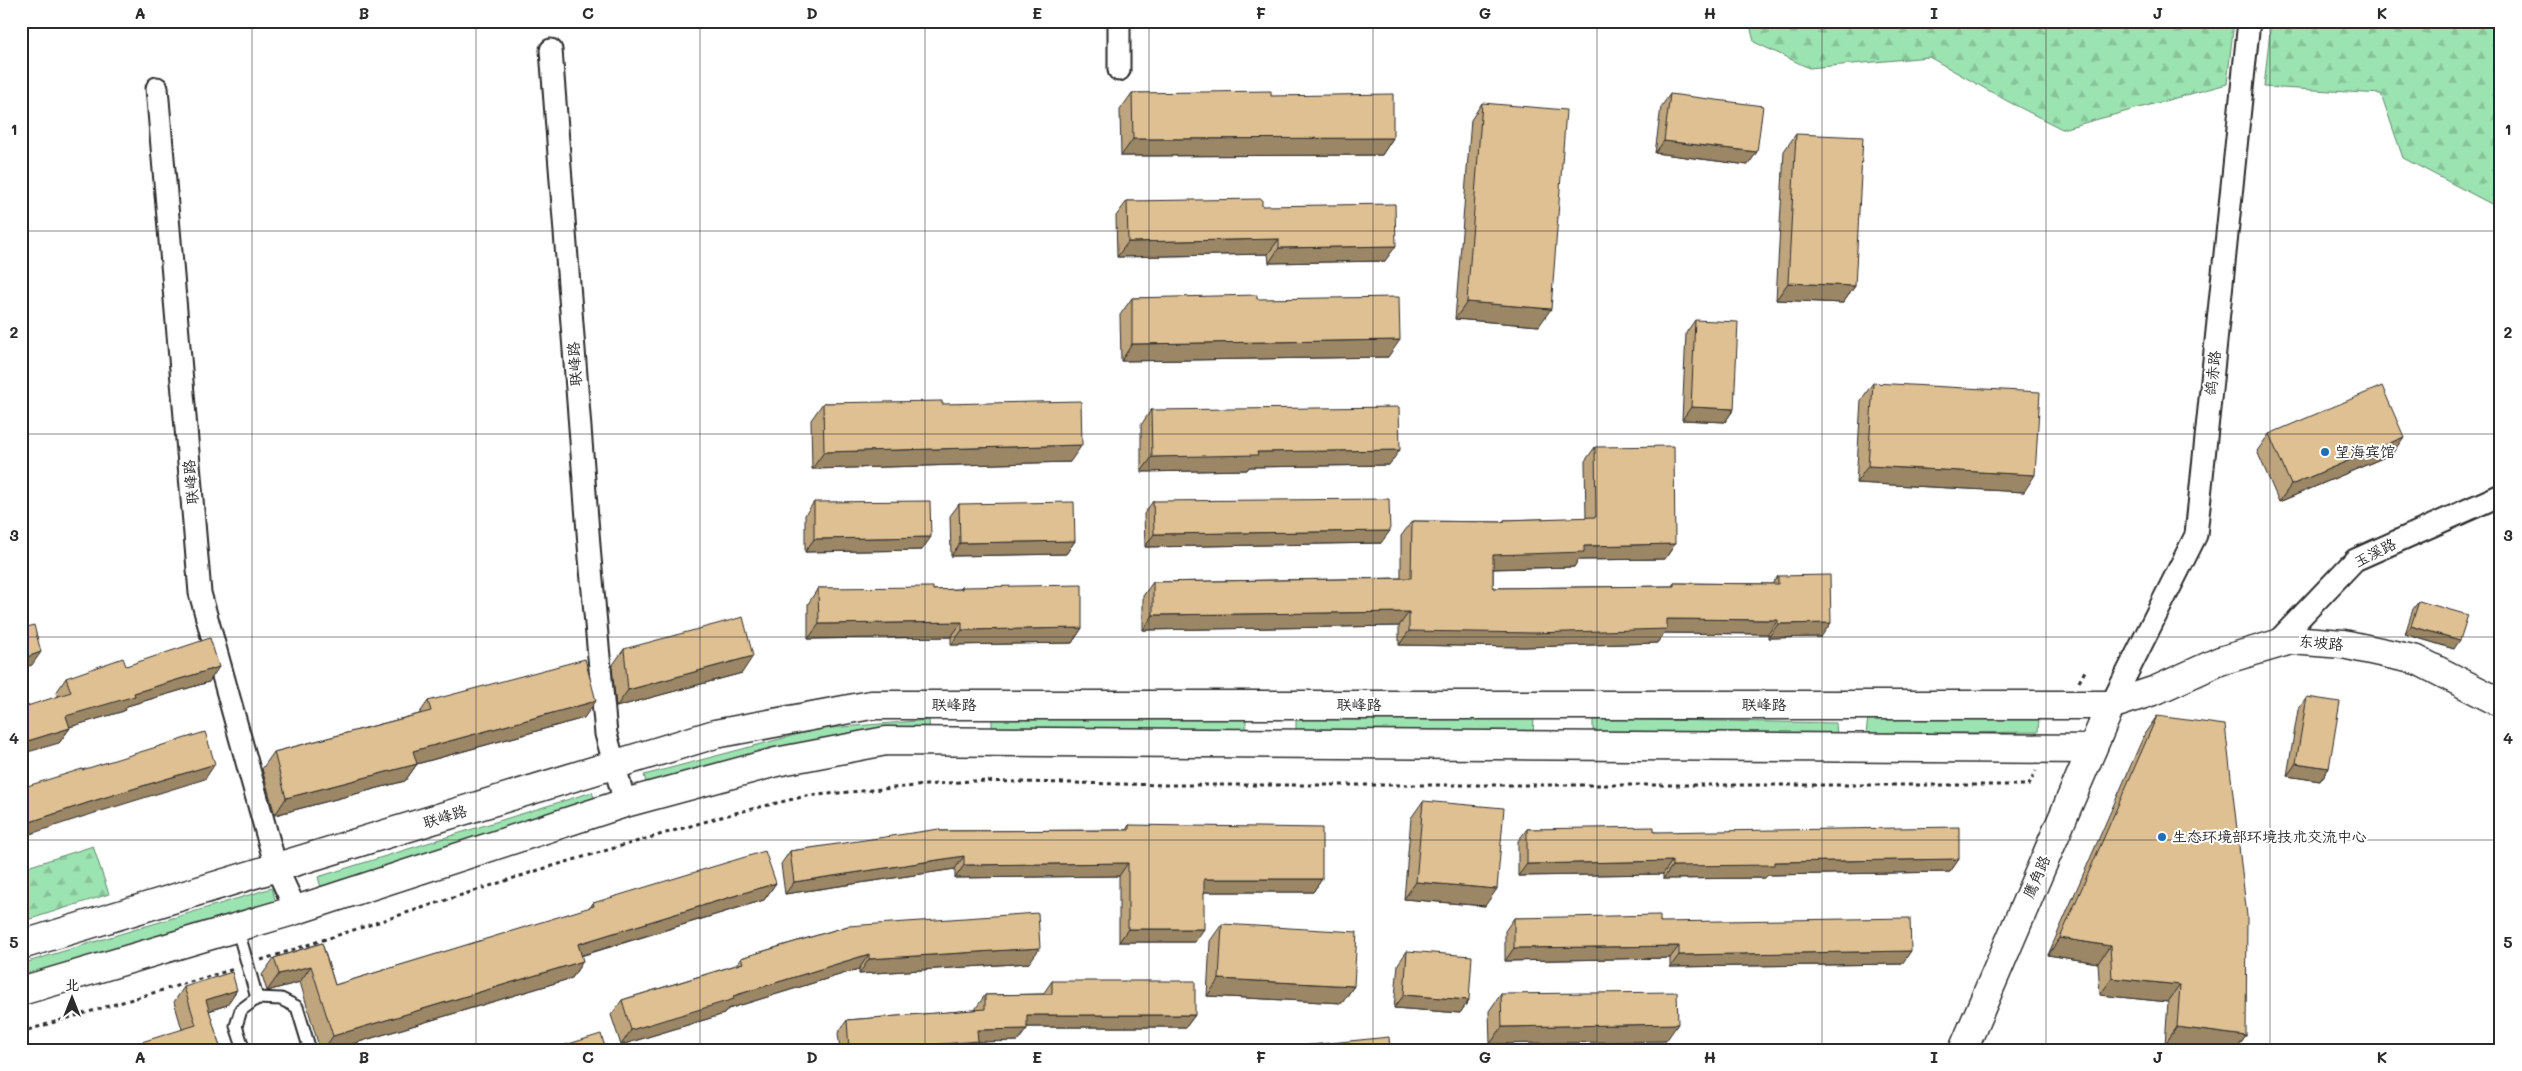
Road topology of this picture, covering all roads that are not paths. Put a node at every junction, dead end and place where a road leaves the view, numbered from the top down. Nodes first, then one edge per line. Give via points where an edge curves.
1 (1119, 21) edge
2 (2250, 21) edge
3 (551, 50) dead end
4 (1119, 70) dead end
5 (157, 88) dead end
6 (2501, 495) edge
7 (2274, 645) junction
8 (2501, 703) edge
9 (2111, 705) junction
10 (2092, 748) junction
11 (614, 766) junction
12 (625, 803) junction
13 (276, 867) junction
14 (296, 910) junction
15 (237, 927) junction
16 (21, 945) edge
17 (21, 992) edge
18 (257, 998) junction
19 (244, 1050) edge
20 (310, 1050) edge
21 (1963, 1050) edge

1 - 4 street
2 - 9 street, 鸽赤路 via 2196,535
3 - 11 street, 联峰路 via 590,558 606,734
5 - 13 street, 联峰路 via 200,593
6 - 7 street, 玉溪路 via 2355,560
7 - 8 main road, 东坡路 via 2291,640 2343,644 2417,660
7 - 9 main road, 东坡路 via 2220,661 2156,690
9 - 10 main road, 鹰角路
9 - 11 main road, 联峰路 via 872,705 715,734
10 - 12 main road via 886,741 776,762
10 - 21 main road, 鹰角路
11 - 12 street, 联峰路
11 - 13 main road, 联峰路
12 - 14 main road
13 - 14 street, 联峰路
13 - 16 main road, 联峰路
14 - 15 main road
15 - 17 main road
15 - 18 lane
18 - 19 lane via 241,1010 236,1026
18 - 20 lane via 281,999 297,1007

